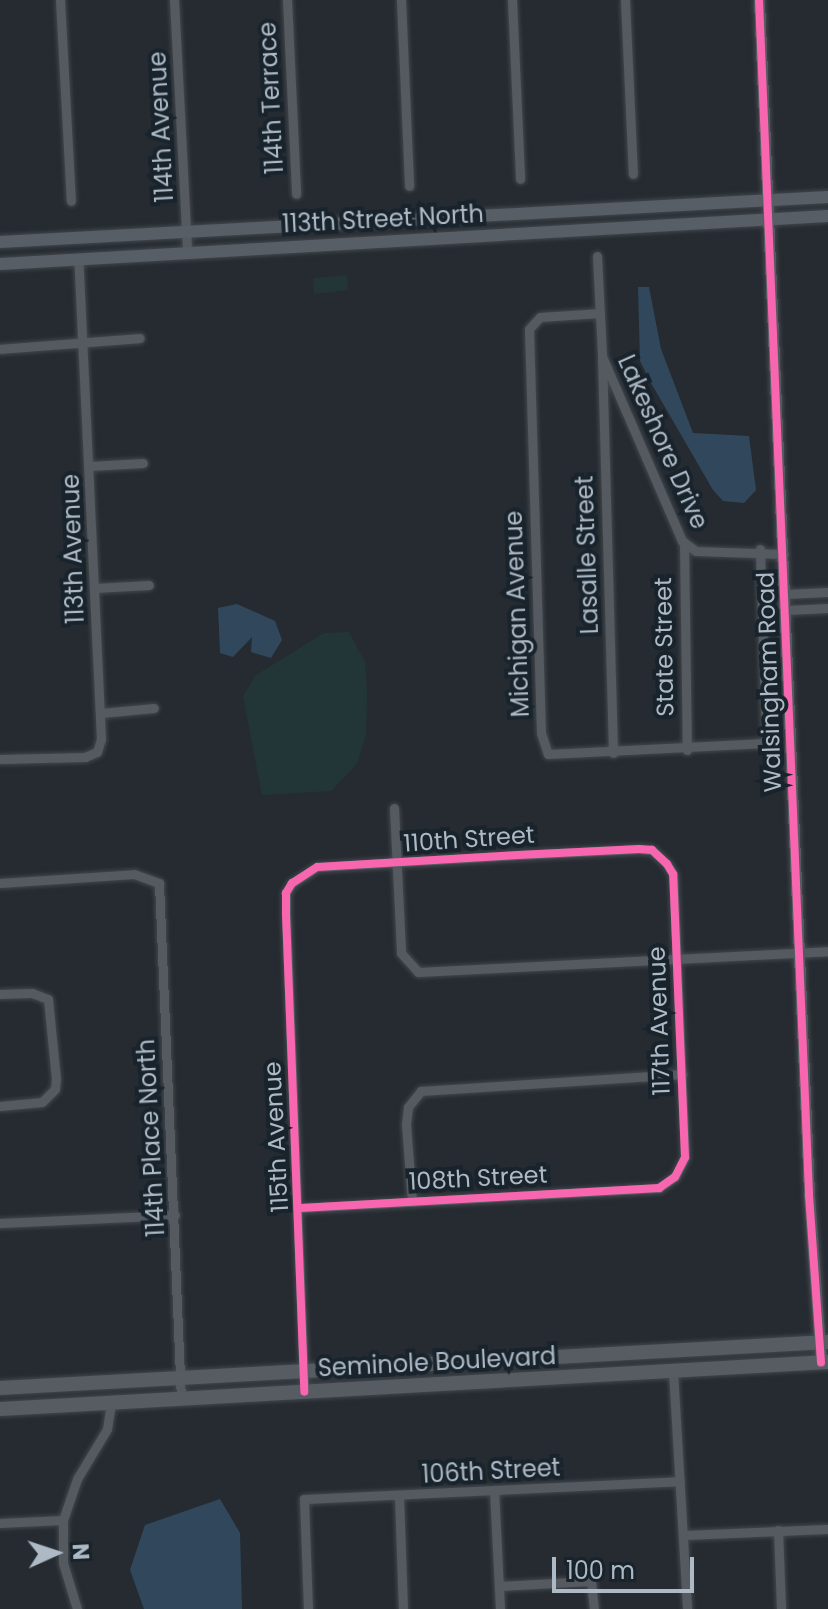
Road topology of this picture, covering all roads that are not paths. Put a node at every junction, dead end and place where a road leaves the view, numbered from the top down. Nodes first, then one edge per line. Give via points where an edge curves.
1 (60, 0) edge
2 (174, 0) edge
3 (287, 0) edge
4 (401, 0) edge
5 (512, 0) edge
6 (625, 0) edge
7 (759, 0) edge
8 (633, 174) dead end
9 (520, 179) dead end
10 (409, 186) dead end
11 (296, 194) dead end
12 (828, 197) edge
13 (768, 200) junction
14 (71, 201) dead end
15 (828, 216) edge
16 (769, 219) junction
17 (186, 232) junction
18 (0, 242) edge
19 (187, 252) junction
20 (597, 256) dead end
21 (78, 260) junction
22 (0, 264) edge
23 (600, 313) junction
24 (140, 338) dead end
25 (83, 345) junction
26 (0, 349) edge
27 (602, 356) junction
28 (143, 463) dead end
29 (90, 466) junction
30 (684, 543) junction
31 (760, 549) junction
32 (784, 554) junction
33 (149, 585) dead end
34 (95, 588) junction
35 (828, 592) edge
36 (786, 594) junction
37 (828, 608) edge
38 (786, 610) junction
39 (154, 708) dead end
40 (101, 713) junction
41 (687, 750) junction
42 (613, 753) junction
43 (0, 759) edge
44 (394, 808) dead end
45 (652, 850) joint
46 (395, 863) junction
47 (0, 883) edge
48 (292, 883) joint
49 (828, 951) edge
50 (800, 954) junction
51 (677, 959) junction
52 (0, 994) edge
53 (682, 1074) junction
54 (0, 1106) edge
55 (659, 1188) joint
56 (412, 1202) junction
57 (300, 1208) junction
58 (175, 1215) junction
59 (0, 1223) edge
60 (824, 1342) edge
61 (492, 1359) junction
62 (824, 1362) edge
63 (303, 1370) junction
64 (673, 1371) junction
65 (180, 1377) junction
66 (493, 1381) junction
67 (0, 1388) edge
68 (304, 1392) junction
69 (181, 1399) junction
70 (111, 1403) junction
71 (0, 1409) edge
72 (680, 1481) junction
73 (494, 1490) junction
74 (399, 1496) junction
75 (63, 1520) junction
76 (0, 1523) edge
77 (828, 1529) edge
78 (778, 1530) junction
79 (684, 1535) junction
80 (500, 1586) junction
81 (77, 1609) edge
82 (308, 1609) edge
83 (403, 1609) edge
84 (500, 1609) edge
85 (594, 1609) edge
86 (687, 1609) edge
87 (781, 1609) edge

1 - 14 street
2 - 17 street, 114th Avenue
3 - 11 street, 114th Terrace
4 - 10 street
5 - 9 street
6 - 8 street
7 - 13 street, Walsingham Road
12 - 13 main road, 113th Street North
13 - 16 street, Walsingham Road
13 - 17 main road, 113th Street North
15 - 16 main road, 113th Street North
16 - 19 main road, 113th Street North
16 - 32 street, Walsingham Road
17 - 18 main road, 113th Street North
17 - 19 street, 114th Avenue
19 - 21 main road, 113th Street North
20 - 23 street, Lakeshore Drive
21 - 22 main road, 113th Street North
21 - 25 street, 113th Avenue
23 - 27 street, Lakeshore Drive
23 - 42 street, Michigan Avenue via 535,319 528,339 542,744 553,756
24 - 25 street
25 - 26 street
25 - 29 street, 113th Avenue
27 - 30 street, Lakeshore Drive
27 - 42 street, Lasalle Street
28 - 29 street
29 - 34 street, 113th Avenue
30 - 31 street, Lakeshore Drive via 696,551
30 - 41 street, State Street
31 - 32 street, Lakeshore Drive
31 - 41 street, Michigan Avenue via 766,743
32 - 36 street, Walsingham Road
33 - 34 street
34 - 40 street, 113th Avenue
35 - 36 street
36 - 38 street, Walsingham Road
37 - 38 street
38 - 50 street, Walsingham Road
39 - 40 street
40 - 43 street, 113th Avenue via 97,752 85,757
41 - 42 street, Michigan Avenue
44 - 46 street
45 - 46 street, 110th Street
45 - 51 street, 117th Avenue via 673,874
46 - 48 street, 110th Street via 317,867
46 - 51 street via 401,953 418,972
47 - 58 street, 114th Place North via 134,874 159,883
48 - 57 street, 115th Avenue via 286,914
49 - 50 street
50 - 51 street
50 - 60 street, Walsingham Road
51 - 53 street, 117th Avenue
52 - 54 street via 32,993 48,999 55,1089 42,1102
53 - 55 street, 117th Avenue via 685,1157 675,1177
53 - 56 street via 421,1091 408,1107 406,1124
55 - 56 street, 108th Street
56 - 57 street, 108th Street
57 - 63 street, 115th Avenue
58 - 59 street
58 - 65 street, 114th Place North
60 - 61 main road, Seminole Boulevard
60 - 62 street, Walsingham Road
61 - 63 main road, Seminole Boulevard
61 - 66 main road
62 - 64 main road, Seminole Boulevard
63 - 65 main road, Seminole Boulevard
63 - 68 street, 115th Avenue
64 - 66 main road, Seminole Boulevard
64 - 72 street
65 - 67 main road, Seminole Boulevard
65 - 69 street, 114th Place North
66 - 68 main road, Seminole Boulevard
68 - 69 main road, Seminole Boulevard
69 - 70 main road, Seminole Boulevard
70 - 71 main road, Seminole Boulevard
70 - 75 street via 107,1429 69,1496
72 - 73 street, 106th Street
72 - 79 street
73 - 74 street, 106th Street
73 - 80 street
74 - 82 street, 106th Street via 304,1499
74 - 83 street
75 - 76 street
75 - 81 street via 63,1563
77 - 78 street
78 - 79 street
78 - 87 street
79 - 86 street
80 - 84 street
80 - 85 street via 591,1581

